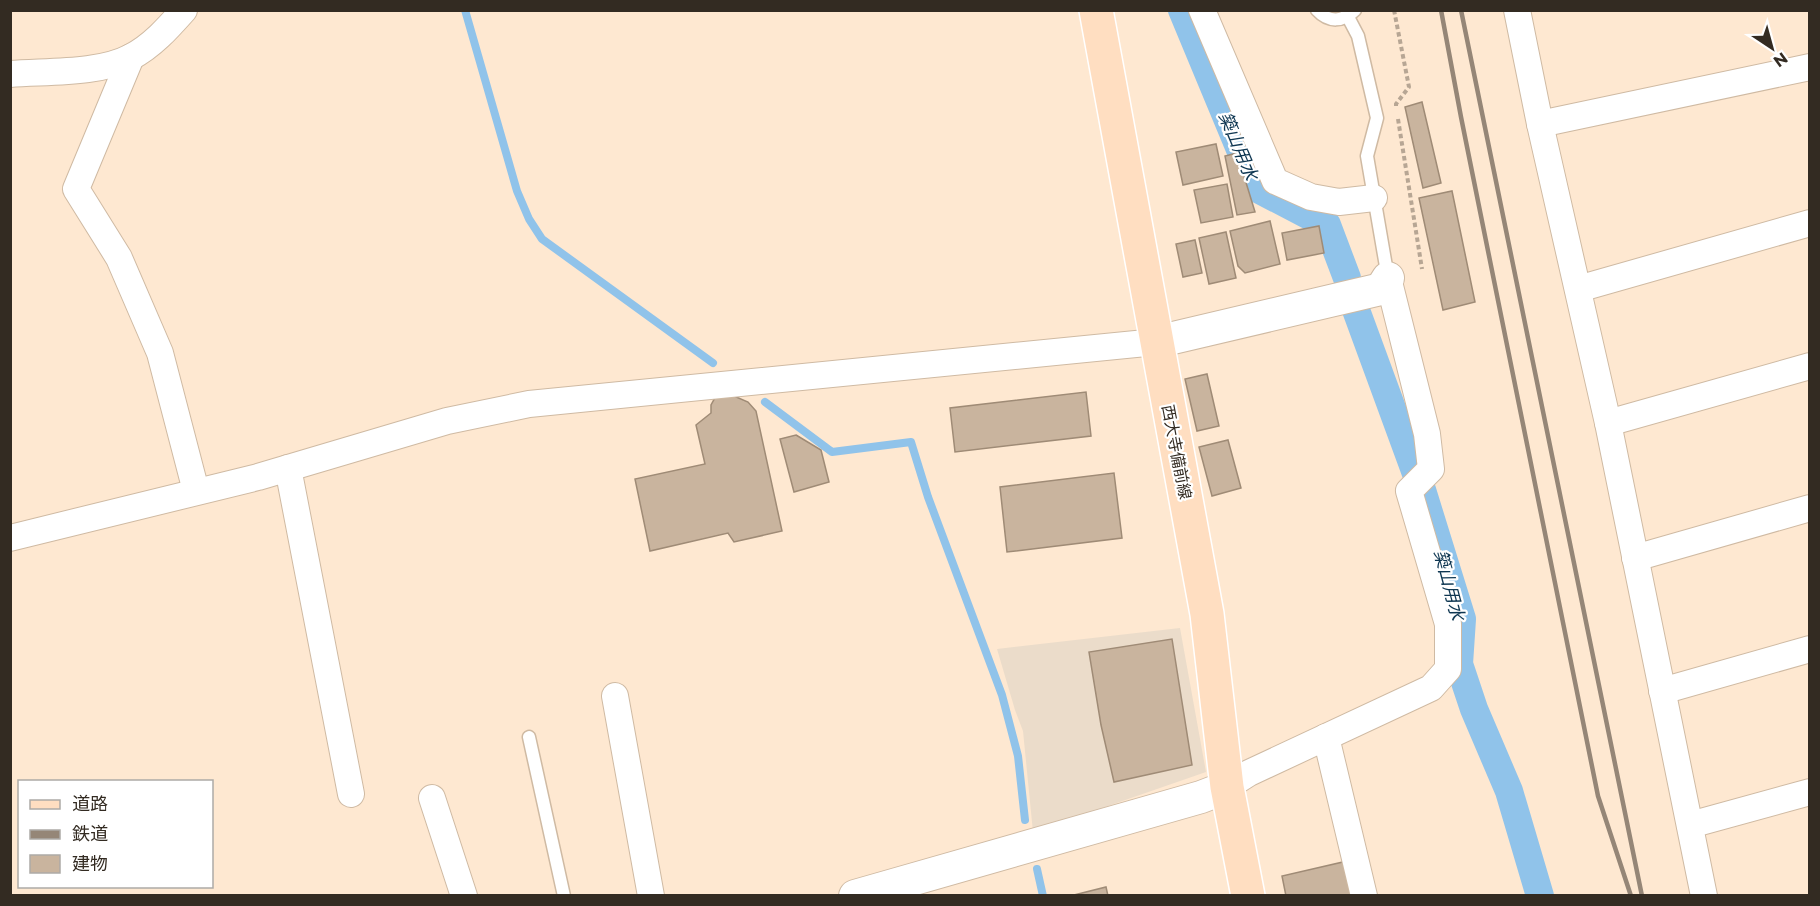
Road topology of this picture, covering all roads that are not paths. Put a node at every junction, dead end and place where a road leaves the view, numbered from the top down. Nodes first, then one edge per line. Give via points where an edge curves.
1 (184, 10) edge
2 (1096, 10) edge
3 (1202, 10) edge
4 (1317, 10) edge
5 (1517, 10) edge
6 (1352, 14) edge
7 (131, 57) junction
8 (1809, 67) edge
9 (10, 74) edge
10 (1540, 124) junction
11 (1374, 198) junction
12 (1809, 223) edge
13 (1388, 278) junction
14 (1578, 289) junction
15 (1156, 342) junction
16 (1809, 366) edge
17 (1608, 423) junction
18 (288, 468) junction
19 (196, 491) junction
20 (1809, 508) edge
21 (10, 538) edge
22 (1635, 558) junction
23 (1809, 649) edge
24 (1662, 691) junction
25 (615, 696) dead end
26 (529, 737) dead end
27 (1326, 737) junction
28 (1227, 787) junction
29 (1809, 792) edge
30 (351, 794) dead end
31 (432, 798) dead end
32 (1690, 825) junction
33 (464, 896) edge
34 (564, 896) edge
35 (651, 896) edge
36 (855, 896) edge
37 (1248, 896) edge
38 (1364, 896) edge
39 (1704, 896) edge

1 - 7 street via 162,35
2 - 15 main road, 西大寺備前線
3 - 11 street via 1275,181 1311,197 1339,202
4 - 6 lane via 1332,20
5 - 10 street
6 - 11 lane via 1377,118 1367,156
7 - 9 street via 95,69
7 - 19 street via 76,189 119,258 160,353
8 - 10 street
10 - 14 street
11 - 13 lane
12 - 14 street
13 - 15 street via 1381,289
13 - 27 street via 1427,434 1431,469 1408,491 1448,624 1448,669 1431,688
14 - 17 street
15 - 18 street via 529,404 447,421
15 - 28 main road, 西大寺備前線 via 1207,614
16 - 17 street
17 - 22 street
18 - 19 street
18 - 30 street
19 - 21 street
20 - 22 street
22 - 24 street
23 - 24 street
24 - 32 street
25 - 35 street
26 - 34 lane
27 - 28 street
27 - 38 street
28 - 36 street
28 - 37 main road, 西大寺備前線
29 - 32 street
31 - 33 street
32 - 39 street

